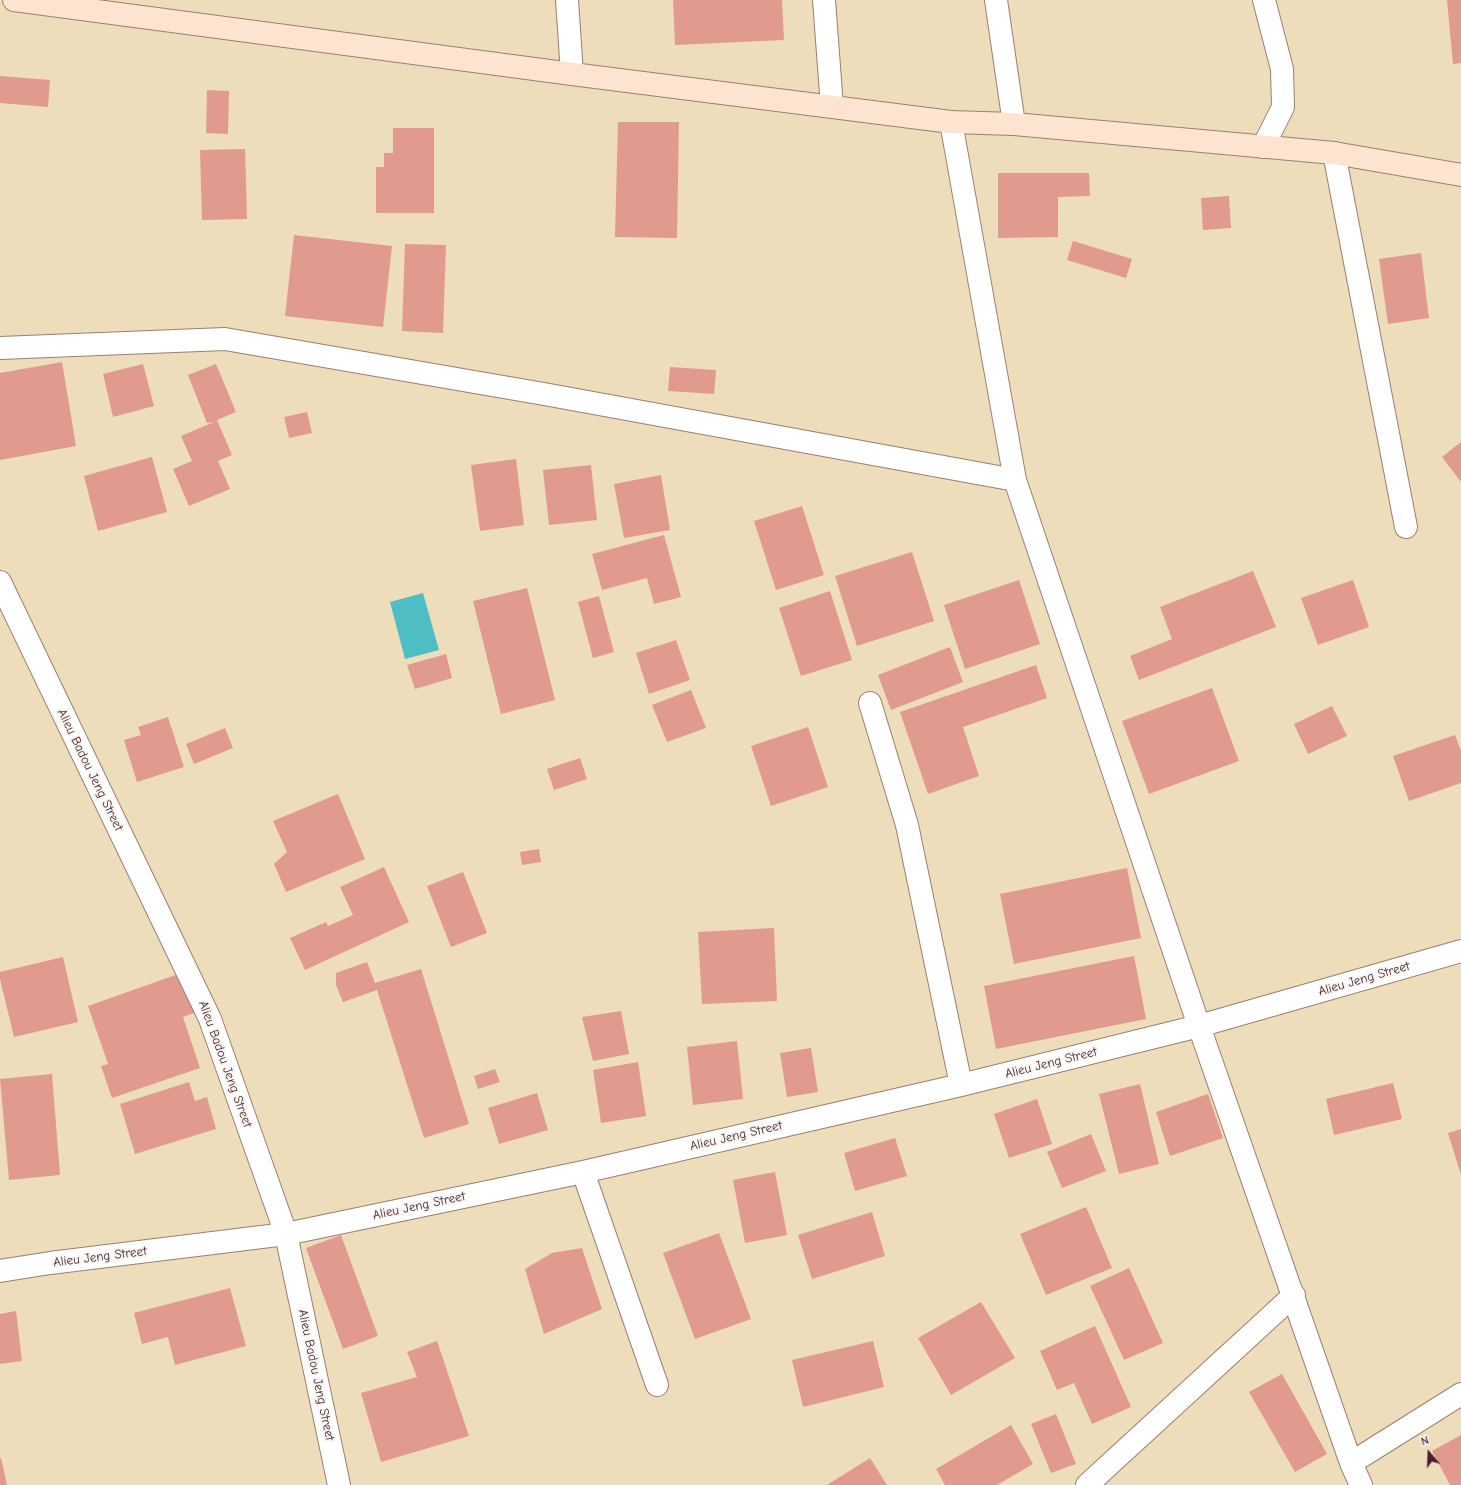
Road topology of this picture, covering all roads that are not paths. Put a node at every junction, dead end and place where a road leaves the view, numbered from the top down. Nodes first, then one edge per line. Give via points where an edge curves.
1 (14, 0) edge
2 (567, 0) edge
3 (824, 0) edge
4 (996, 0) edge
5 (1264, 0) edge
6 (572, 74) junction
7 (832, 107) junction
8 (951, 122) junction
9 (1014, 124) junction
10 (1263, 147) junction
11 (1334, 153) junction
12 (1461, 175) edge
13 (0, 348) edge
14 (1015, 480) junction
15 (1406, 527) dead end
16 (0, 582) edge
17 (870, 703) dead end
18 (1461, 951) edge
19 (1199, 1026) junction
20 (961, 1085) junction
21 (583, 1172) junction
22 (286, 1234) junction
23 (0, 1272) edge
24 (1294, 1295) junction
25 (657, 1385) dead end
26 (1461, 1394) edge
27 (1351, 1463) junction
28 (339, 1485) edge
29 (1087, 1485) edge
30 (1361, 1485) edge

1 - 6 street
2 - 6 street
3 - 7 street
4 - 9 street
5 - 10 street via 1282,69 1283,108
6 - 7 street
7 - 8 street
8 - 9 street
8 - 14 street
9 - 10 street
10 - 11 street
11 - 12 street
11 - 15 street
13 - 14 street via 225,339
14 - 19 street
16 - 22 street, Alieu Badou Jeng Street via 210,1019
17 - 20 street via 907,825
18 - 19 street, Alieu Jeng Street
19 - 20 street, Alieu Jeng Street
19 - 24 street
20 - 21 street, Alieu Jeng Street
21 - 22 street, Alieu Jeng Street
21 - 25 street
22 - 23 street, Alieu Jeng Street via 50,1263
22 - 28 street, Alieu Badou Jeng Street
24 - 27 street
24 - 29 street
26 - 27 street
27 - 30 street

